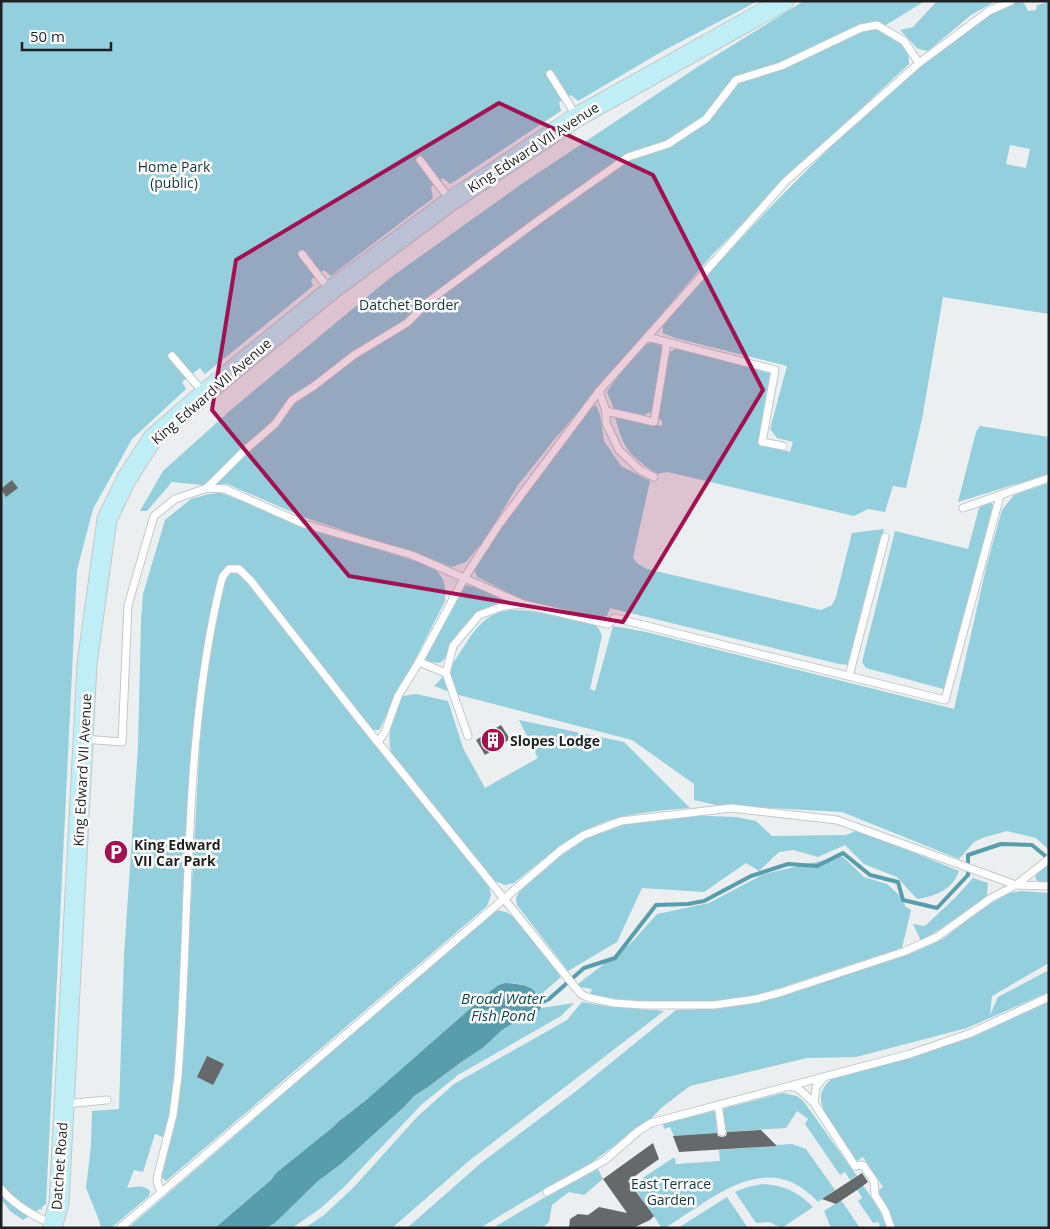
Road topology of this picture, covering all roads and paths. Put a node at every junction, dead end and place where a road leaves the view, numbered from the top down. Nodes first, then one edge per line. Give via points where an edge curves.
1 (784, 1) edge
2 (1011, 1) edge
3 (919, 63) junction
4 (550, 74) dead end
5 (577, 117) junction
6 (420, 160) dead end
7 (451, 201) junction
8 (302, 254) dead end
9 (330, 291) junction
10 (647, 337) junction
11 (667, 342) junction
12 (172, 356) dead end
13 (599, 391) junction
14 (204, 394) junction
15 (606, 411) junction
16 (783, 446) dead end
17 (654, 477) dead end
18 (1049, 478) edge
19 (207, 488) junction
20 (1000, 496) junction
21 (963, 508) dead end
22 (885, 537) dead end
23 (465, 577) junction
24 (523, 604) junction
25 (419, 662) junction
26 (446, 673) junction
27 (849, 676) junction
28 (468, 736) dead end
29 (83, 739) junction
30 (378, 742) junction
31 (1049, 859) edge
32 (1016, 885) junction
33 (1049, 886) edge
34 (504, 898) junction
35 (1049, 997) edge
36 (824, 1077) junction
37 (791, 1086) junction
38 (107, 1100) dead end
39 (64, 1104) junction
40 (814, 1104) junction
41 (718, 1105) junction
42 (722, 1132) dead end
43 (1, 1189) edge
44 (547, 1192) dead end
45 (161, 1193) junction
46 (53, 1226) edge
47 (120, 1228) edge
48 (891, 1228) edge

1 - 5 main road, King Edward VII Avenue
2 - 3 lane via 989,11
3 - 10 lane via 786,181
3 - 19 lane via 904,41 877,25 861,28 781,66 736,80 706,119 668,144 628,157 429,301 407,323 354,355 292,400 275,424
4 - 5 lane
5 - 7 main road, King Edward VII Avenue
6 - 7 lane
7 - 9 main road, King Edward VII Avenue
8 - 9 lane
9 - 14 main road, King Edward VII Avenue
10 - 11 lane
10 - 13 lane
11 - 15 lane via 654,422
11 - 16 lane via 775,370 762,442
12 - 14 lane
13 - 15 lane
13 - 23 lane via 498,526
14 - 29 main road, King Edward VII Avenue via 153,438 127,478 107,519 87,664
15 - 17 lane via 606,423 619,450 640,470
18 - 20 lane
19 - 23 lane via 225,489 304,524 412,555
19 - 29 lane via 175,499 154,516 128,605 122,742
20 - 21 lane
20 - 27 lane via 945,700
22 - 27 lane
23 - 24 lane
23 - 25 lane
24 - 26 lane via 504,606 479,615 453,646
24 - 27 lane via 608,624 615,618
25 - 26 lane
25 - 30 lane via 398,696
26 - 28 lane
29 - 39 main road, King Edward VII Avenue
30 - 34 lane
30 - 45 lane via 251,580 239,569 229,569 219,590 202,680 189,839 178,1076 158,1174
31 - 32 lane
32 - 33 lane
32 - 34 lane via 837,820 731,808 634,818 596,830 561,850
32 - 34 lane via 920,945 779,993 714,1005 614,1003 582,995
34 - 45 lane
35 - 36 lane via 971,1033 910,1054
36 - 37 lane
36 - 40 lane via 816,1087
37 - 40 lane via 799,1088
37 - 41 lane
38 - 39 lane
39 - 46 main road, Datchet Road via 59,1203
40 - 48 lane via 855,1166 863,1165 870,1174 875,1195
41 - 42 lane
41 - 44 lane via 652,1123 605,1160
43 - 46 lane via 18,1205
45 - 47 lane

